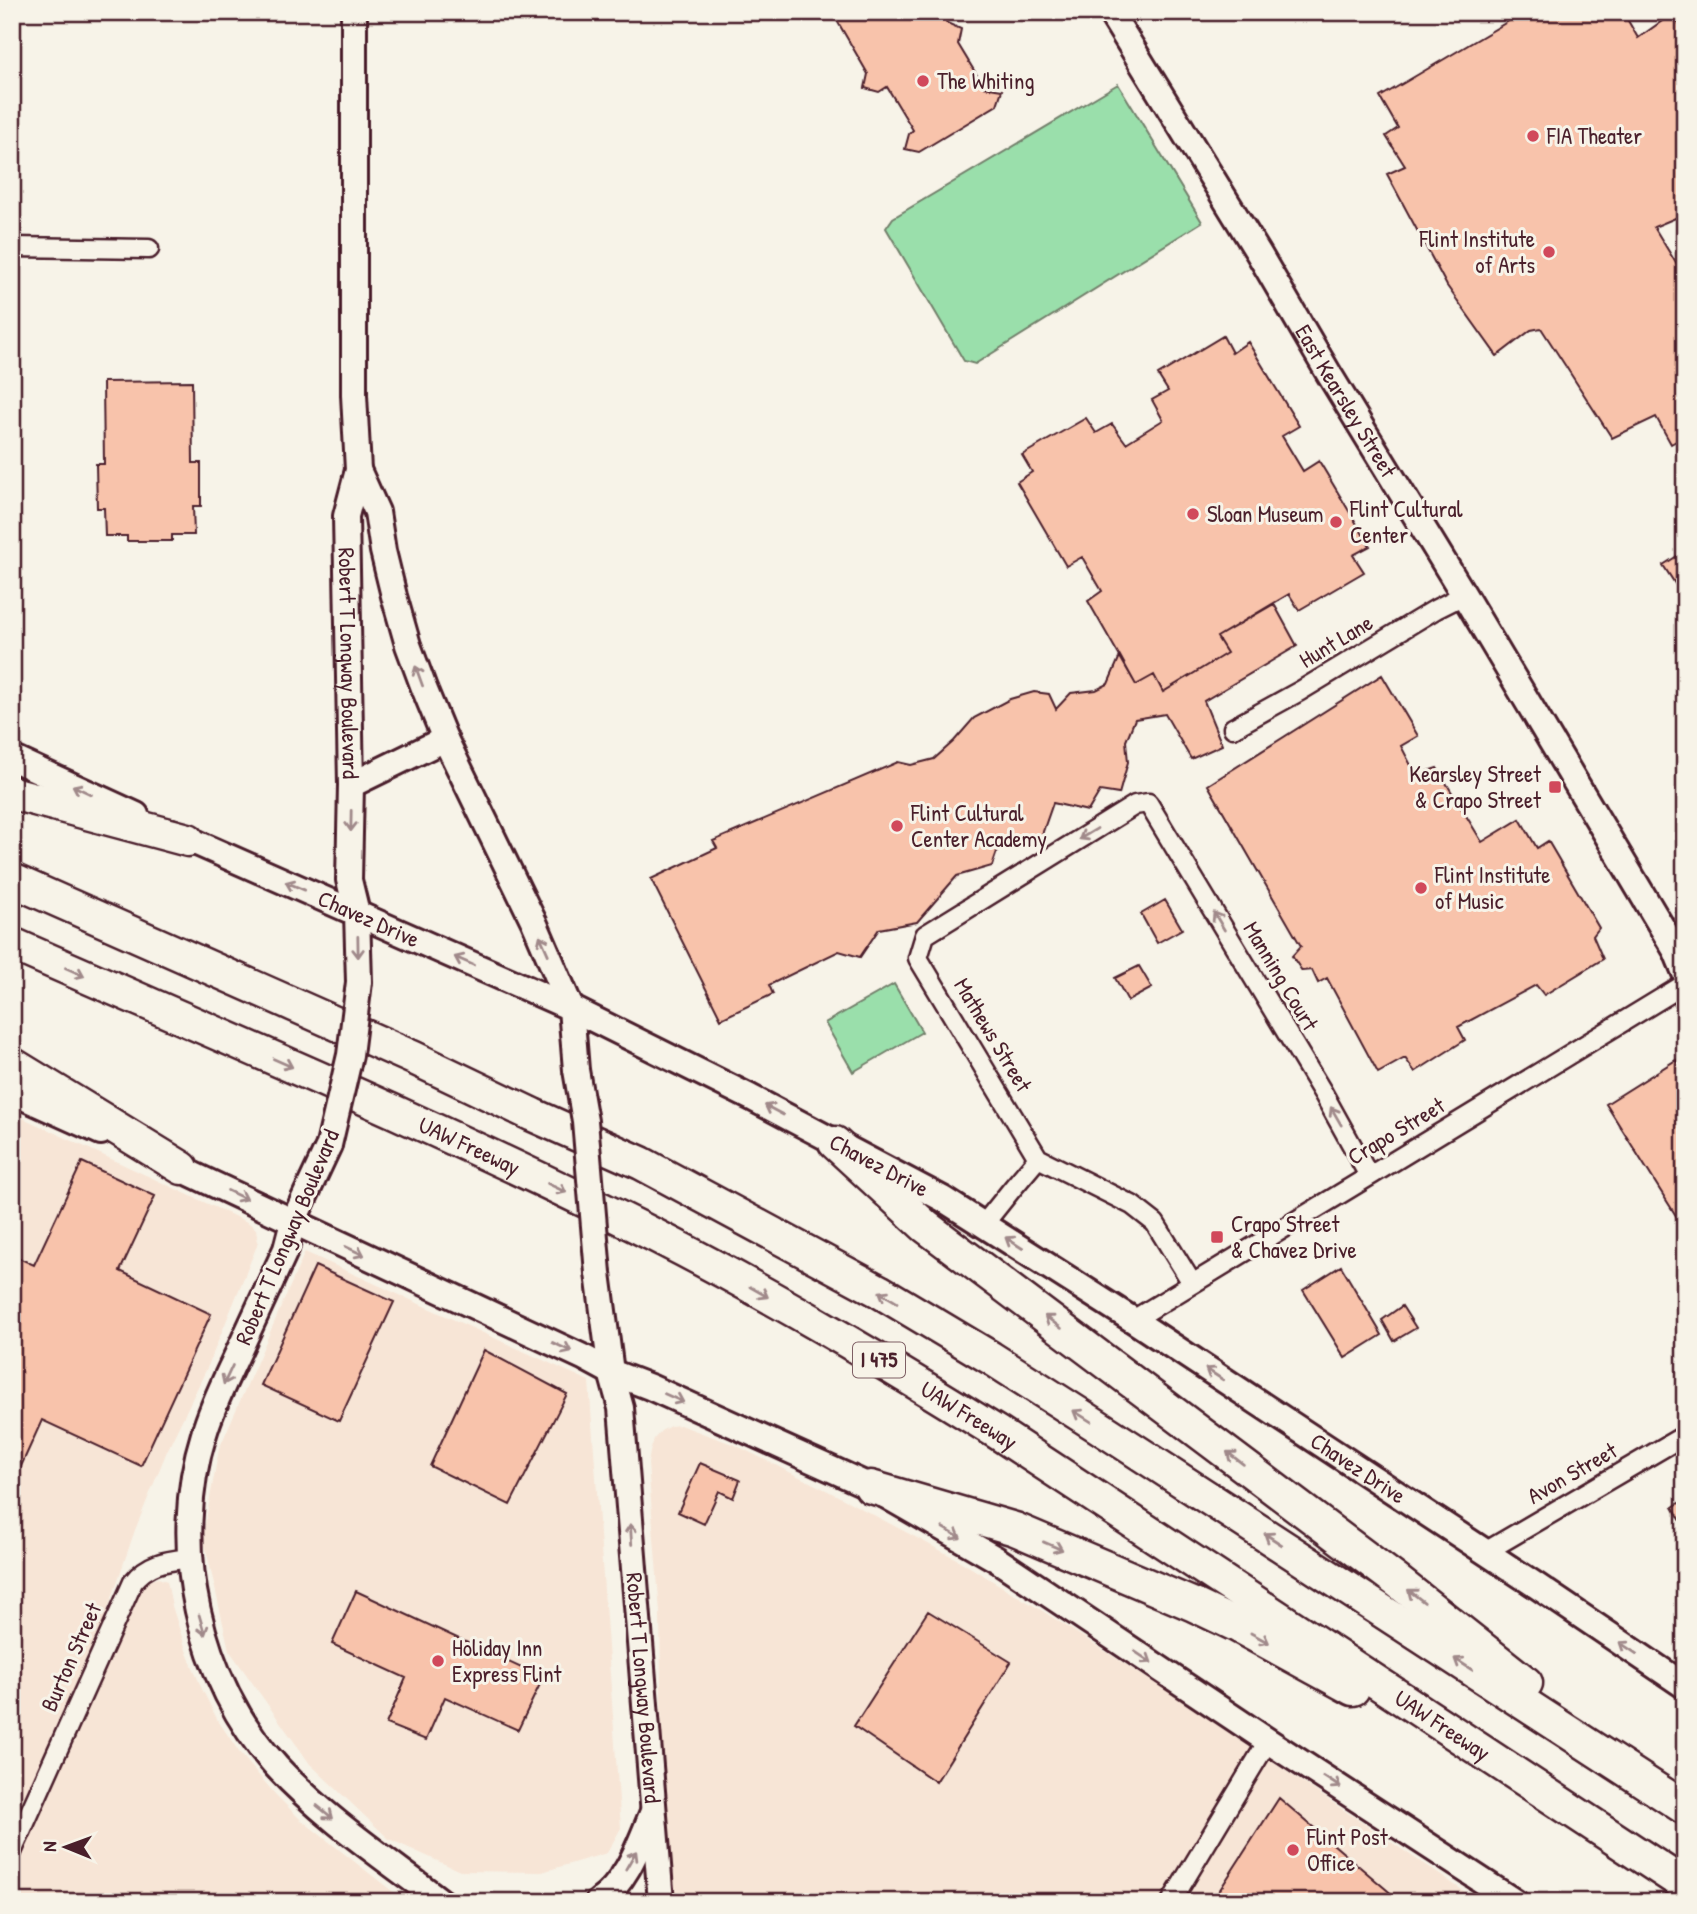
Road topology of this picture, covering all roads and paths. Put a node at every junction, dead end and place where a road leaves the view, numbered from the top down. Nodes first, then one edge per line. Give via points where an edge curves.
1 (354, 12) edge
2 (1110, 12) edge
3 (12, 247) edge
4 (149, 249) dead end
5 (358, 470) junction
6 (1464, 595) junction
7 (1233, 728) dead end
8 (445, 739) junction
9 (12, 758) edge
10 (351, 785) junction
11 (12, 793) edge
12 (188, 840) junction
13 (12, 880) edge
14 (357, 913) junction
15 (925, 935) joint
16 (12, 944) edge
17 (1685, 973) edge
18 (1685, 984) edge
19 (571, 1008) junction
20 (12, 1064) edge
21 (12, 1092) edge
22 (835, 1143) junction
23 (1038, 1158) junction
24 (181, 1168) junction
25 (1369, 1176) junction
26 (293, 1222) junction
27 (984, 1224) junction
28 (1192, 1283) junction
29 (1133, 1320) junction
30 (611, 1372) junction
31 (1685, 1435) edge
32 (872, 1487) junction
33 (1485, 1552) junction
34 (191, 1558) junction
35 (1685, 1686) edge
36 (1268, 1741) junction
37 (1559, 1802) junction
38 (1683, 1807) edge
39 (653, 1812) junction
40 (12, 1852) edge
41 (1685, 1885) edge
42 (442, 1902) edge
43 (598, 1902) edge
44 (661, 1902) edge
45 (1171, 1902) edge
46 (1515, 1902) edge

1 - 5 main road, Robert T Longway Boulevard
2 - 6 main road, East Kearsley Street
3 - 4 street
8 -> 5 main road, Robert T Longway Boulevard via 408,645 377,512
5 - 10 main road, Robert T Longway Boulevard via 346,516
6 - 7 street, Hunt Lane
6 - 17 main road, East Kearsley Street
8 - 10 main road
19 -> 8 main road, Robert T Longway Boulevard
12 -> 9 main road, Chavez Drive
10 -> 14 main road, Robert T Longway Boulevard via 349,880
11 - 12 highway
14 -> 12 main road, Chavez Drive
38 -> 13 highway, I 475 via 992,1358 879,1291 641,1163
19 -> 14 main road, Chavez Drive
14 -> 26 main road, Robert T Longway Boulevard, bridge via 359,982 350,1055 329,1145
15 - 23 street, Mathews Street via 918,958
25 -> 15 street, Manning Court via 1148,803 1135,805
16 -> 37 highway, UAW Freeway / I 475 via 415,1121 724,1272 998,1433
18 - 25 street, Crapo Street
22 -> 19 main road, Chavez Drive
19 - 30 main road, Robert T Longway Boulevard, bridge
20 - 24 highway
21 - 24 main road
22 - 27 main road, Chavez Drive
38 -> 22 highway via 1397,1581 925,1226
23 - 27 street
23 - 28 street via 1132,1205 1155,1223
24 -> 26 main road
25 - 28 street, Crapo Street
26 -> 30 main road
26 -> 34 main road, Robert T Longway Boulevard via 286,1249 204,1434 191,1498
29 -> 27 main road, Chavez Drive
28 - 29 street, Crapo Street
33 -> 29 main road, Chavez Drive
30 -> 32 main road
39 -> 30 main road, Robert T Longway Boulevard via 621,1408
31 - 33 street, Avon Street
32 -> 36 main road via 996,1559
32 -> 37 highway via 1015,1530 1194,1605
35 -> 33 main road, Chavez Drive
34 - 40 street, Burton Street via 152,1565 132,1582
34 -> 42 main road, Robert T Longway Boulevard via 210,1652 223,1686 254,1738 323,1811
36 - 45 street
36 -> 46 main road
37 - 41 highway, UAW Freeway / I 475
43 -> 39 main road via 636,1854
39 - 44 main road, Robert T Longway Boulevard

